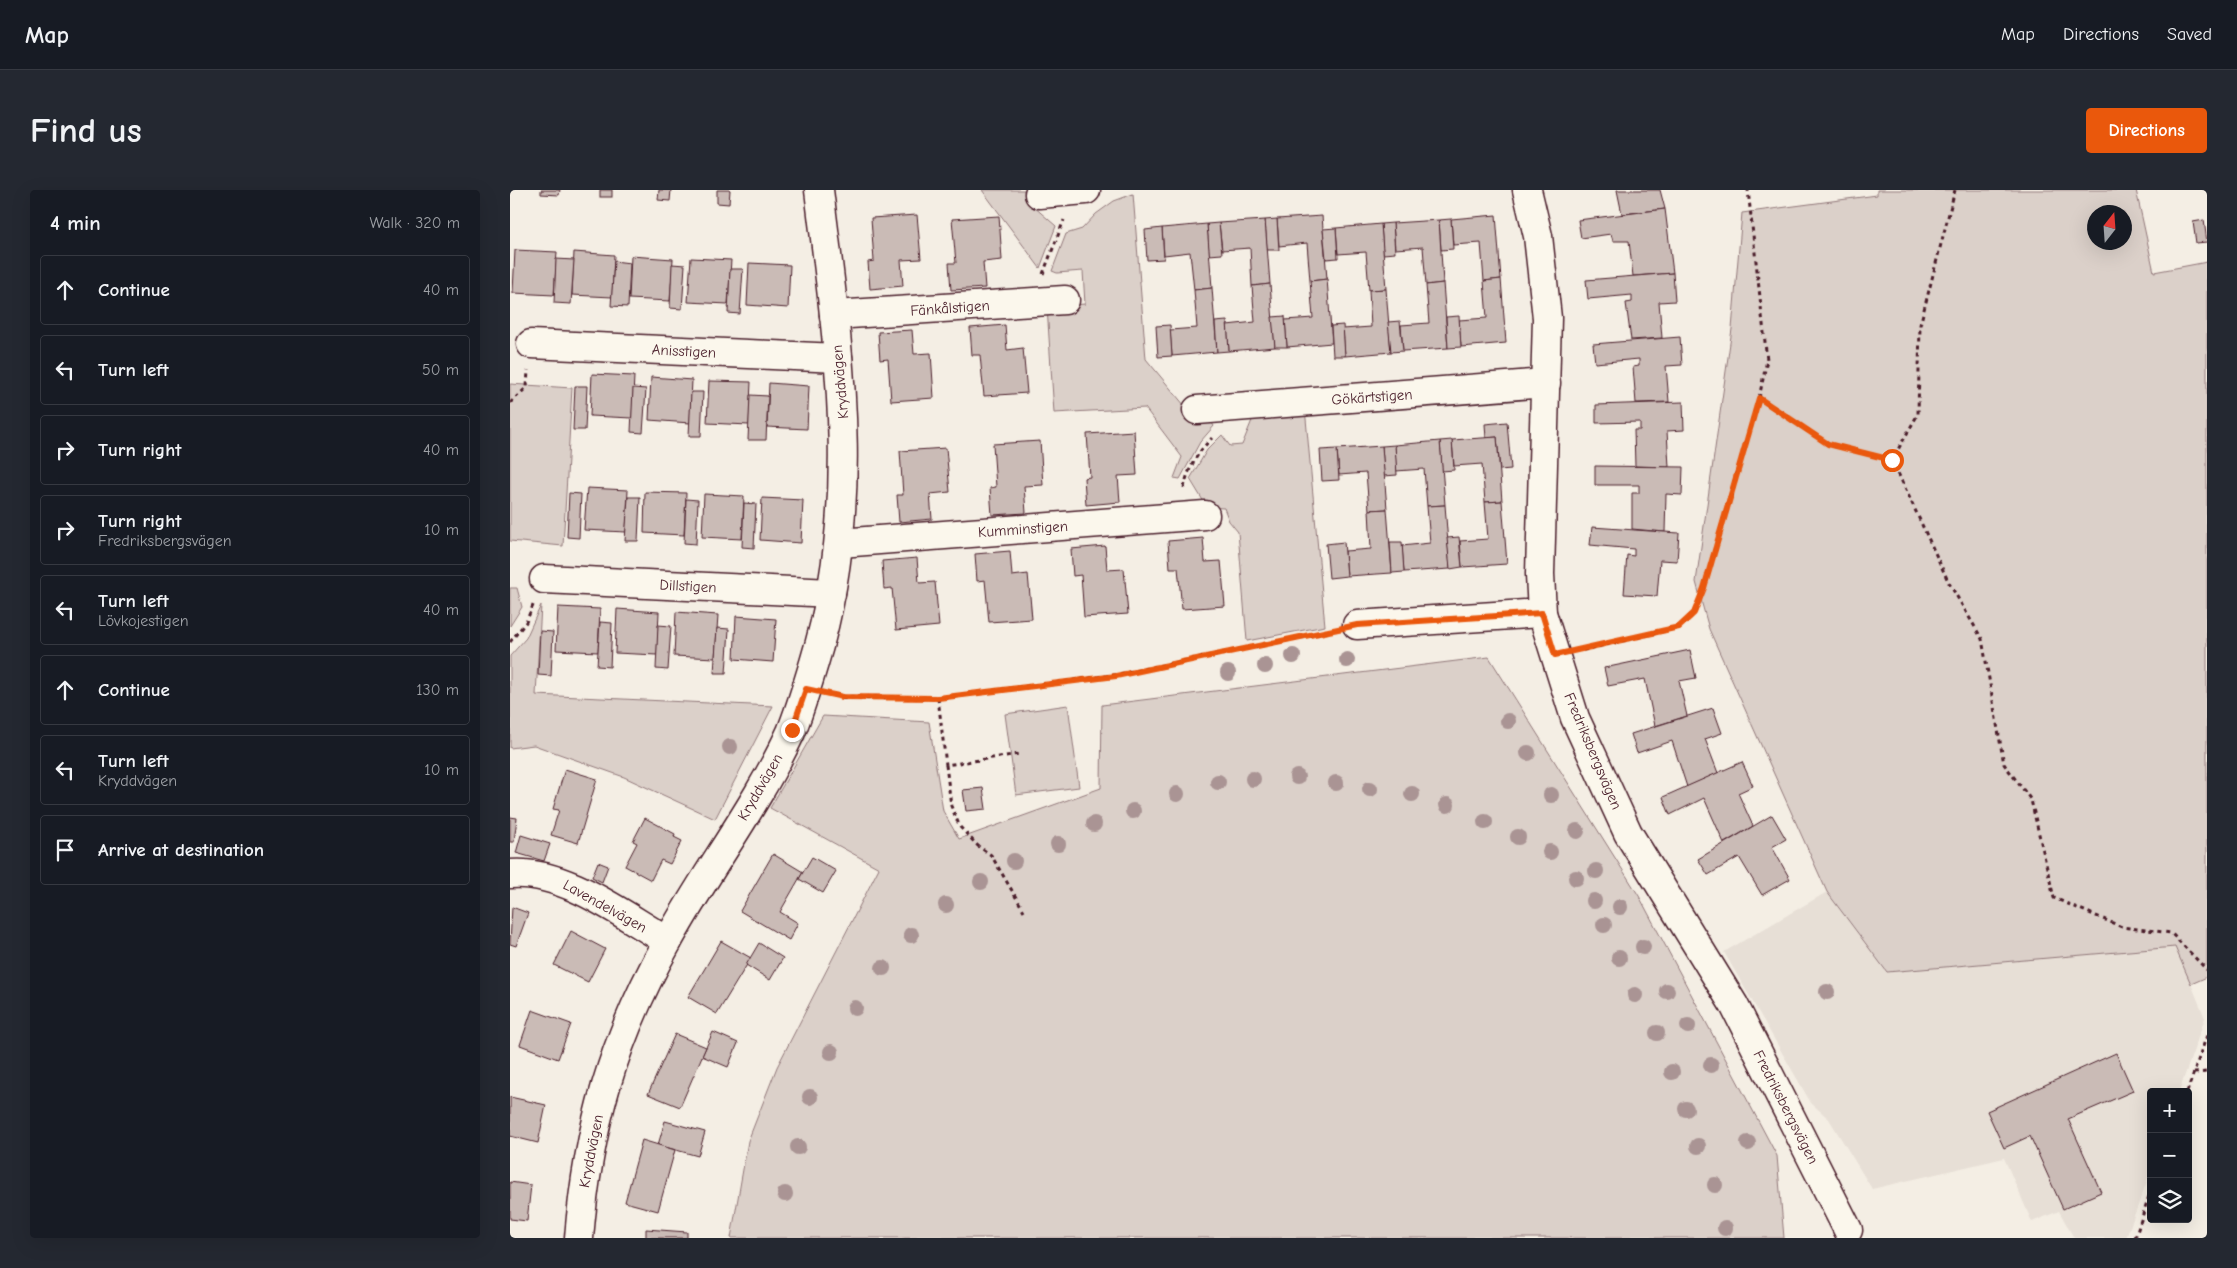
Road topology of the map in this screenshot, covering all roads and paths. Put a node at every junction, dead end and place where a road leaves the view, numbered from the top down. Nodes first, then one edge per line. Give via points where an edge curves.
1 (819, 190) edge
2 (1080, 190) edge
3 (1527, 190) edge
4 (1748, 190) edge
5 (1955, 190) edge
6 (1039, 194) dead end
7 (1065, 300) dead end
8 (1032, 303) junction
9 (834, 315) junction
10 (531, 344) joint
11 (838, 358) junction
12 (1546, 383) junction
13 (1759, 398) junction
14 (510, 402) edge
15 (1230, 408) junction
16 (1197, 410) dead end
17 (1892, 460) junction
18 (1205, 515) dead end
19 (1178, 517) junction
20 (840, 543) junction
21 (544, 579) joint
22 (832, 593) junction
23 (1542, 613) junction
24 (1357, 625) joint
25 (510, 642) edge
26 (1555, 655) junction
27 (806, 689) junction
28 (938, 698) junction
29 (1019, 754) dead end
30 (946, 766) junction
31 (510, 874) edge
32 (1024, 911) dead end
33 (668, 941) junction
34 (2207, 970) edge
35 (2207, 1035) edge
36 (2207, 1072) edge
37 (2194, 1073) junction
38 (2188, 1088) edge
39 (2147, 1202) edge
40 (1848, 1230) dead end
41 (579, 1238) edge
42 (2135, 1238) edge

1 - 9 street, Kryddvägen
2 - 6 street
2 - 8 path
3 - 12 street, Fredriksbergsvägen via 1538,236 1547,318
4 - 13 path via 1767,360
5 - 17 path via 1920,326 1918,414
7 - 8 street, Fänkålstigen
8 - 9 street, Fänkålstigen
9 - 11 street, Kryddvägen
10 - 11 street, Anisstigen
10 - 14 path via 527,387
11 - 20 street, Kryddvägen via 844,477
12 - 15 street, Gökärtstigen
12 - 23 street, Fredriksbergsvägen via 1541,508
13 - 17 path via 1828,444
13 - 26 path via 1694,613 1679,627
15 - 16 street, Gökärtstigen
15 - 19 path via 1186,476
17 - 34 path via 1949,584 1982,639 2004,764 2031,800 2054,898 2122,926 2171,933
18 - 19 street, Kumminstigen
19 - 20 street, Kumminstigen
20 - 22 street, Kryddvägen
21 - 22 street, Dillstigen
21 - 25 path via 526,622
22 - 27 street, Kryddvägen
23 - 24 street
23 - 26 street, Fredriksbergsvägen
24 - 28 path via 1116,676
26 - 40 street, Fredriksbergsvägen via 1576,718 1628,832 1734,1005
27 - 28 path via 843,697
27 - 33 street, Kryddvägen via 792,730 772,769
28 - 30 path
29 - 30 path
30 - 32 path via 951,806 960,827 991,856
31 - 33 street, Lavendelvägen via 533,874 567,883
33 - 41 street, Kryddvägen via 622,1035 602,1097 589,1149
35 - 37 path
36 - 37 path
37 - 38 path
39 - 42 path

